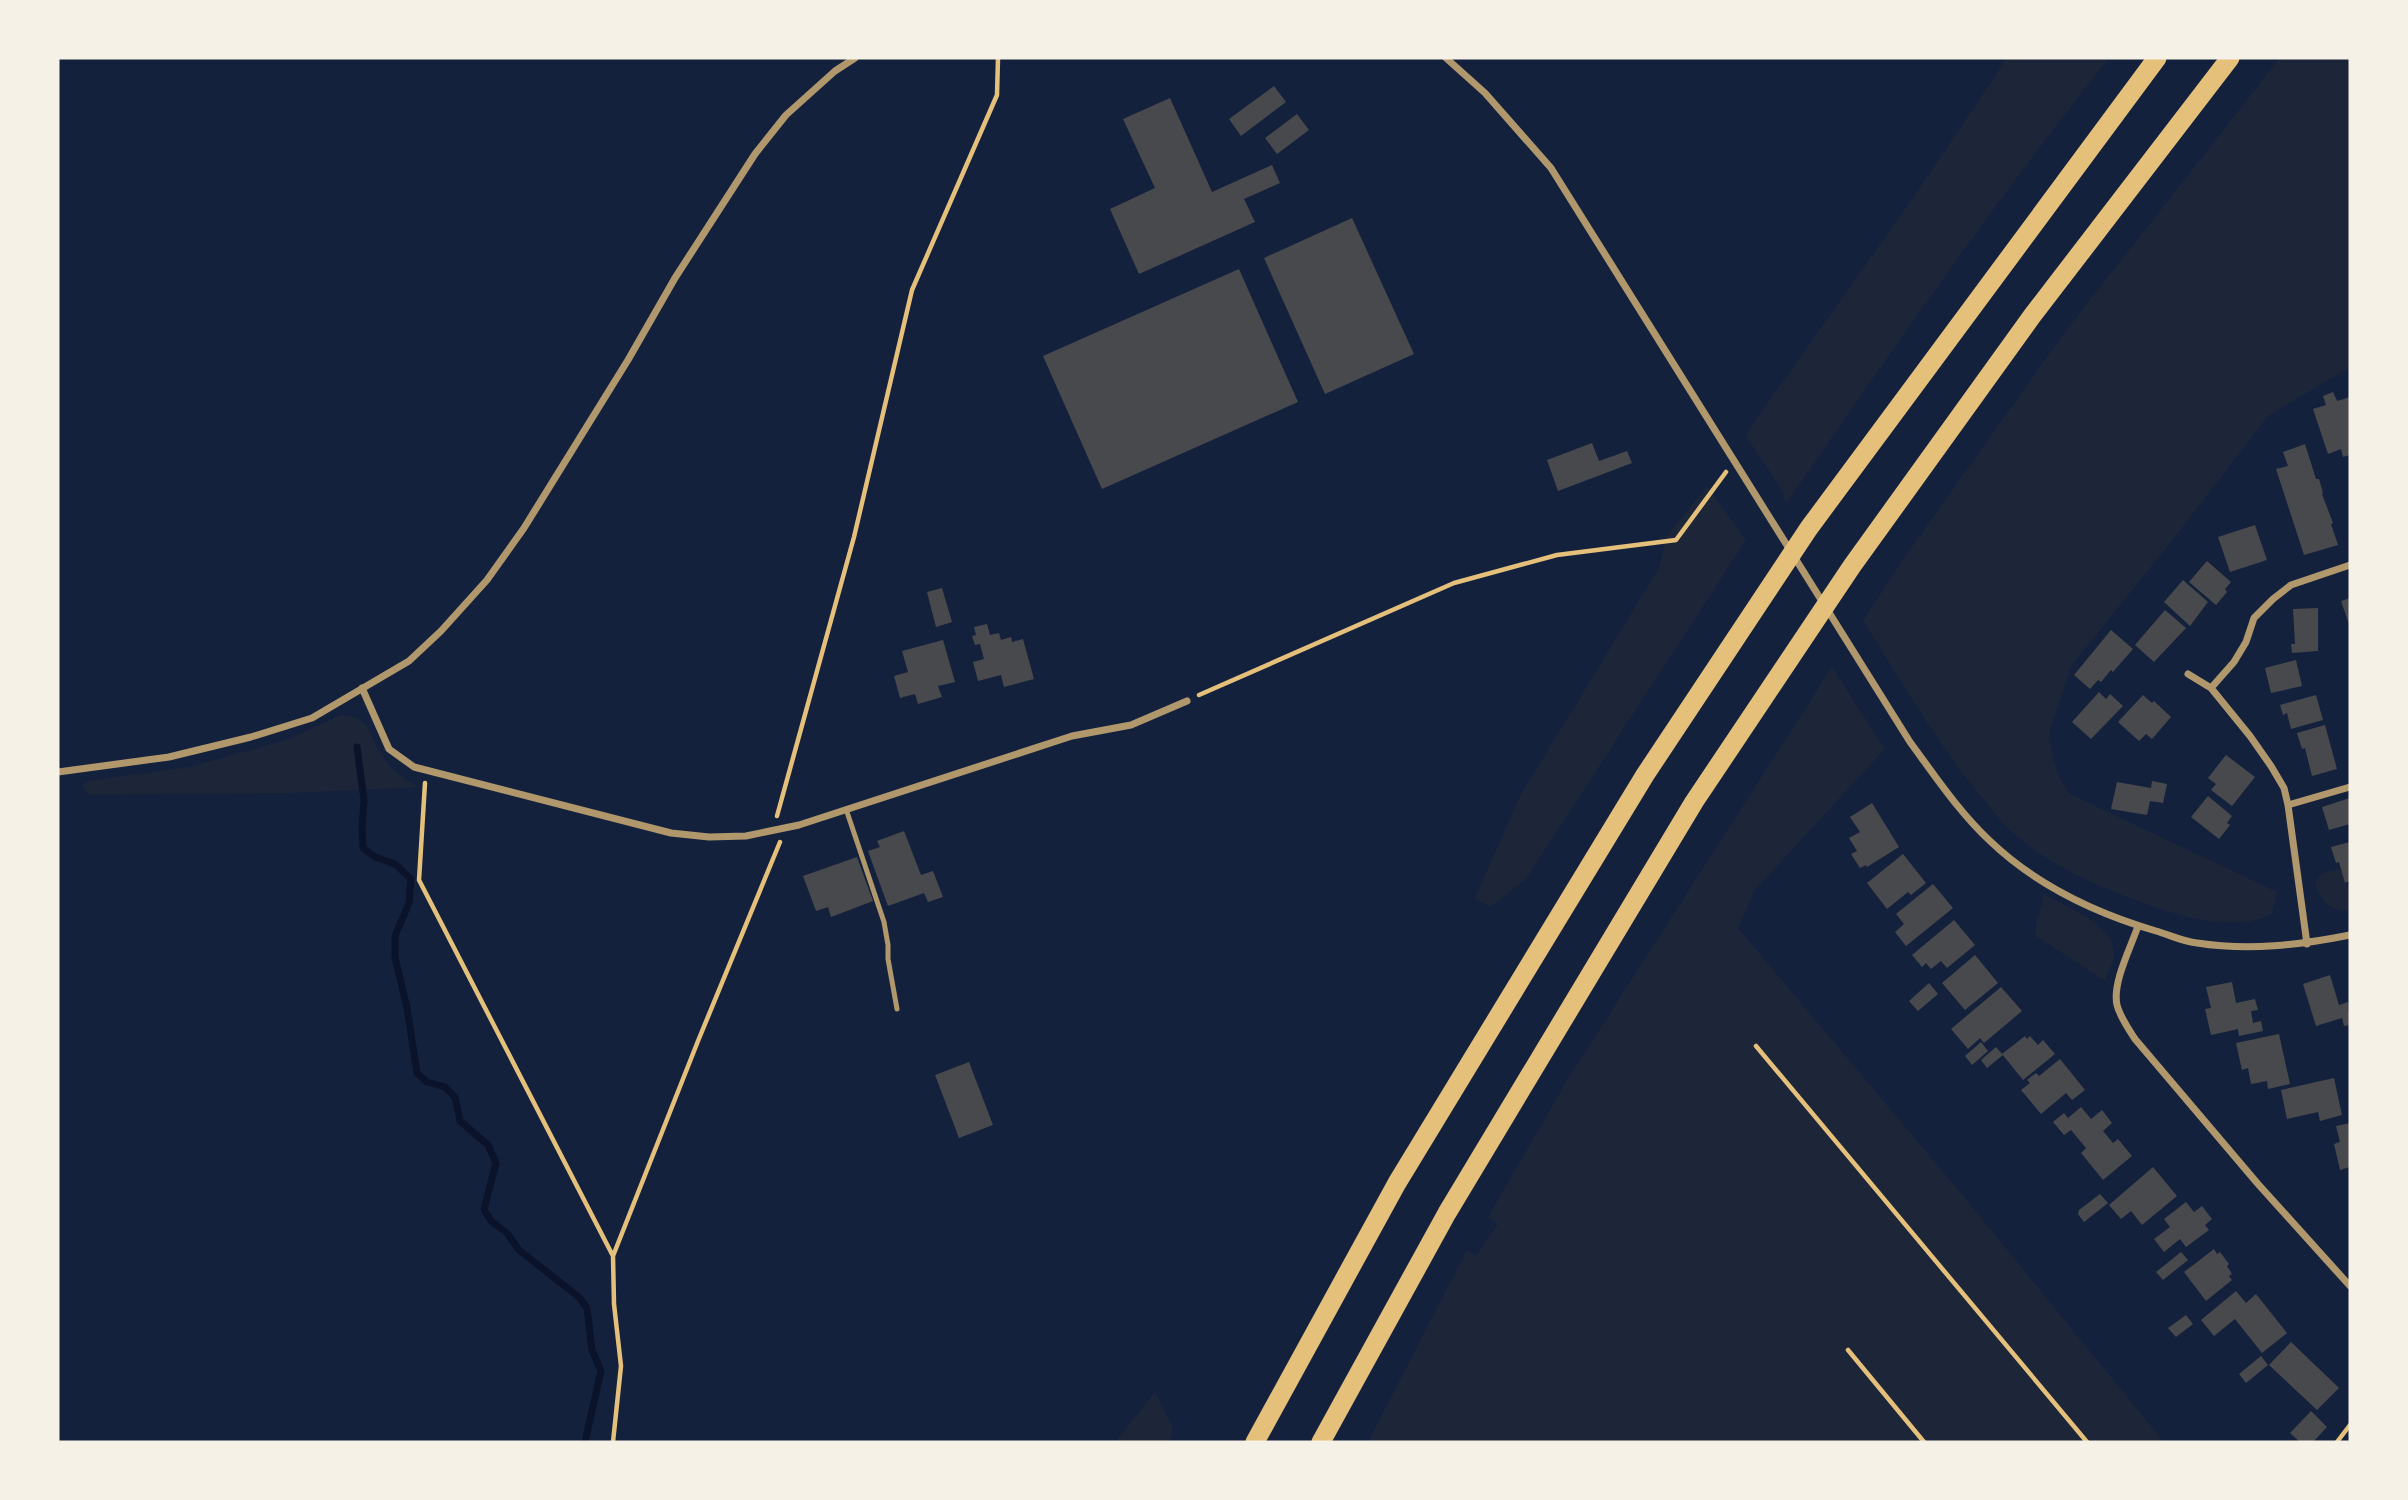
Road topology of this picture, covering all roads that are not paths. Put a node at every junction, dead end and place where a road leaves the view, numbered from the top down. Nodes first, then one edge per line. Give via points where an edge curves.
1 (855, 58) edge
2 (1446, 58) edge
3 (2157, 58) edge
4 (2230, 58) edge
5 (2350, 565) edge
6 (2188, 674) dead end
7 (362, 688) junction
8 (2211, 688) junction
9 (1187, 701) road end
10 (58, 772) edge
11 (2350, 787) edge
12 (2288, 805) junction
13 (846, 809) junction
14 (2138, 926) junction
15 (2350, 935) edge
16 (2306, 944) junction
17 (897, 1009) dead end
18 (2350, 1286) edge
19 (1255, 1442) edge
20 (1321, 1442) edge

1 - 7 street via 786,115 755,154 524,528 487,579 409,661
2 - 14 street via 1485,93 1552,168 1910,742 1964,813 1991,842 2040,881 2095,911
3 - 19 highway via 1809,528 1645,775 1396,1183
4 - 20 highway via 2032,316 1852,566 1694,802 1447,1213
5 - 8 street via 2291,585 2273,599 2254,618 2234,662
6 - 8 street
7 - 10 street via 312,718 251,737 169,757
7 - 13 street via 388,749 414,767 671,834 746,836
8 - 12 street via 2271,766
9 - 13 street via 1130,725 1072,736
11 - 12 street
12 - 16 street
13 - 17 lane via 884,922
14 - 16 street via 2196,943
14 - 18 street via 2117,984 2116,1003 2123,1020 2258,1184
15 - 16 street

